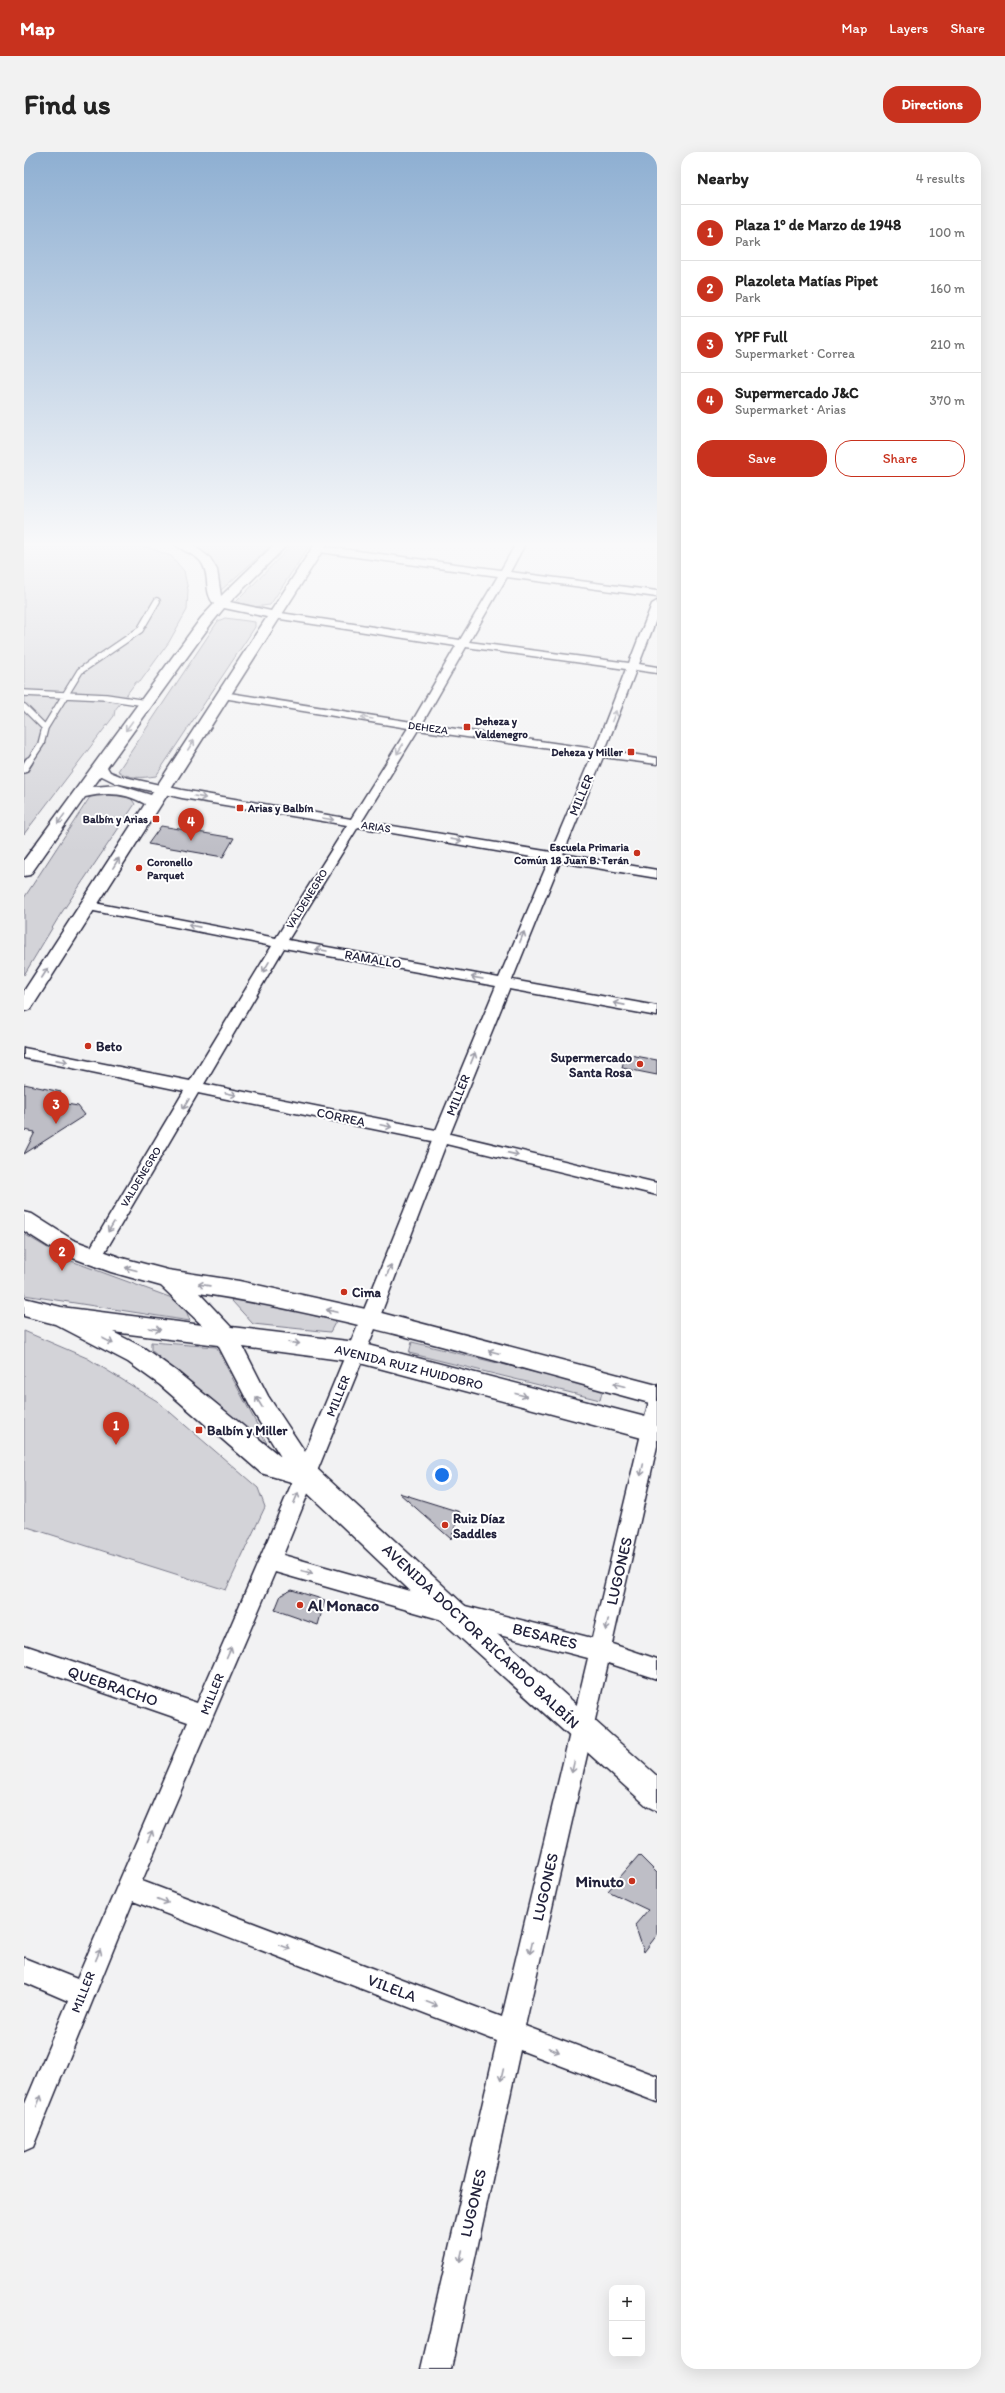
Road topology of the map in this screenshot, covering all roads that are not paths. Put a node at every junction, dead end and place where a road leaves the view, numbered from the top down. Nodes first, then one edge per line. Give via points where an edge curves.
1 (117, 645) edge
2 (188, 645) edge
3 (255, 645) edge
4 (462, 645) edge
5 (474, 645) edge
6 (642, 645) edge
7 (634, 667) junction
8 (657, 670) edge
9 (24, 693) edge
10 (65, 694) junction
11 (223, 695) junction
12 (146, 703) junction
13 (24, 707) edge
14 (415, 726) junction
15 (45, 728) junction
16 (599, 752) junction
17 (657, 761) edge
18 (101, 766) junction
19 (24, 769) edge
20 (80, 794) junction
21 (158, 796) junction
22 (355, 823) junction
23 (555, 856) junction
24 (24, 871) edge
25 (657, 874) edge
26 (89, 906) junction
27 (280, 943) junction
28 (503, 983) junction
29 (24, 1005) edge
30 (657, 1011) edge
31 (24, 1053) edge
32 (196, 1087) junction
33 (441, 1137) junction
34 (657, 1189) edge
35 (24, 1220) edge
36 (93, 1257) junction
37 (168, 1279) junction
38 (24, 1307) edge
39 (61, 1316) junction
40 (370, 1319) junction
41 (225, 1336) junction
42 (356, 1352) junction
43 (657, 1396) edge
44 (657, 1405) edge
45 (654, 1430) edge
46 (306, 1475) junction
47 (270, 1561) junction
48 (453, 1613) junction
49 (601, 1651) junction
50 (24, 1655) edge
51 (657, 1669) edge
52 (203, 1716) junction
53 (582, 1729) junction
54 (657, 1796) edge
55 (127, 1887) junction
56 (24, 1970) edge
57 (82, 1994) junction
58 (511, 2034) junction
59 (657, 2089) edge
60 (24, 2138) edge
61 (436, 2369) edge

1 - 10 lane via 80,671
2 - 12 main road
3 - 11 main road
4 - 14 street, VALDENEGRO
5 - 7 street
6 - 7 street, MILLER
7 - 8 street
16 -> 7 street, MILLER
9 - 10 lane
10 - 12 lane
10 - 15 lane
14 -> 11 street, DEHEZA
21 -> 11 main road
12 -> 18 main road
13 - 15 lane
14 - 16 street, DEHEZA
14 -> 22 street, VALDENEGRO
15 - 19 lane via 41,744
16 - 17 street, DEHEZA
16 - 23 street, MILLER
18 - 20 main road
18 - 21 street, ARIAS via 106,774
20 - 21 main road via 93,790 122,790
20 -> 24 main road
21 -> 22 street, ARIAS
26 -> 21 main road
22 -> 23 street, ARIAS
22 - 27 street, VALDENEGRO
23 - 25 street, ARIAS
28 -> 23 street, MILLER
27 -> 26 street, RAMALLO
29 -> 26 main road
28 -> 27 street, RAMALLO
27 -> 32 street, VALDENEGRO
30 -> 28 street, RAMALLO
33 -> 28 street, MILLER
31 -> 32 street, CORREA
32 -> 33 street, CORREA
32 -> 36 street, VALDENEGRO
33 -> 34 street, CORREA
40 -> 33 street, MILLER
35 - 36 main road via 65,1246
37 -> 36 main road
40 -> 37 main road via 239,1290
37 - 41 main road, AVENIDA DOCTOR RICARDO BALBÍN via 199,1306
38 - 39 main road, AVENIDA DOCTOR RICARDO BALBÍN
39 -> 41 main road, AVENIDA RUIZ HUIDOBRO
39 -> 46 main road, AVENIDA DOCTOR RICARDO BALBÍN via 136,1355 168,1378 270,1465
40 - 42 street, MILLER
43 -> 40 main road
41 -> 42 main road, AVENIDA RUIZ HUIDOBRO
46 -> 41 main road, AVENIDA DOCTOR RICARDO BALBÍN via 260,1403
42 -> 45 main road, AVENIDA RUIZ HUIDOBRO
42 - 46 street, MILLER
44 - 45 street, LUGONES
45 -> 49 street, LUGONES
47 -> 46 street, MILLER
46 - 48 main road, AVENIDA DOCTOR RICARDO BALBÍN
47 -> 48 street, BESARES
52 -> 47 street, MILLER
48 - 49 street, BESARES
48 - 53 main road, AVENIDA DOCTOR RICARDO BALBÍN
49 - 51 street, BESARES
49 - 53 street, LUGONES
50 - 52 street, QUEBRACHO
55 -> 52 street, MILLER
53 - 54 main road, AVENIDA DOCTOR RICARDO BALBÍN
53 -> 58 street, LUGONES
57 -> 55 street, MILLER
55 -> 58 street, VILELA
56 - 57 street
60 -> 57 street, MILLER
58 -> 59 street, VILELA
58 -> 61 street, LUGONES

